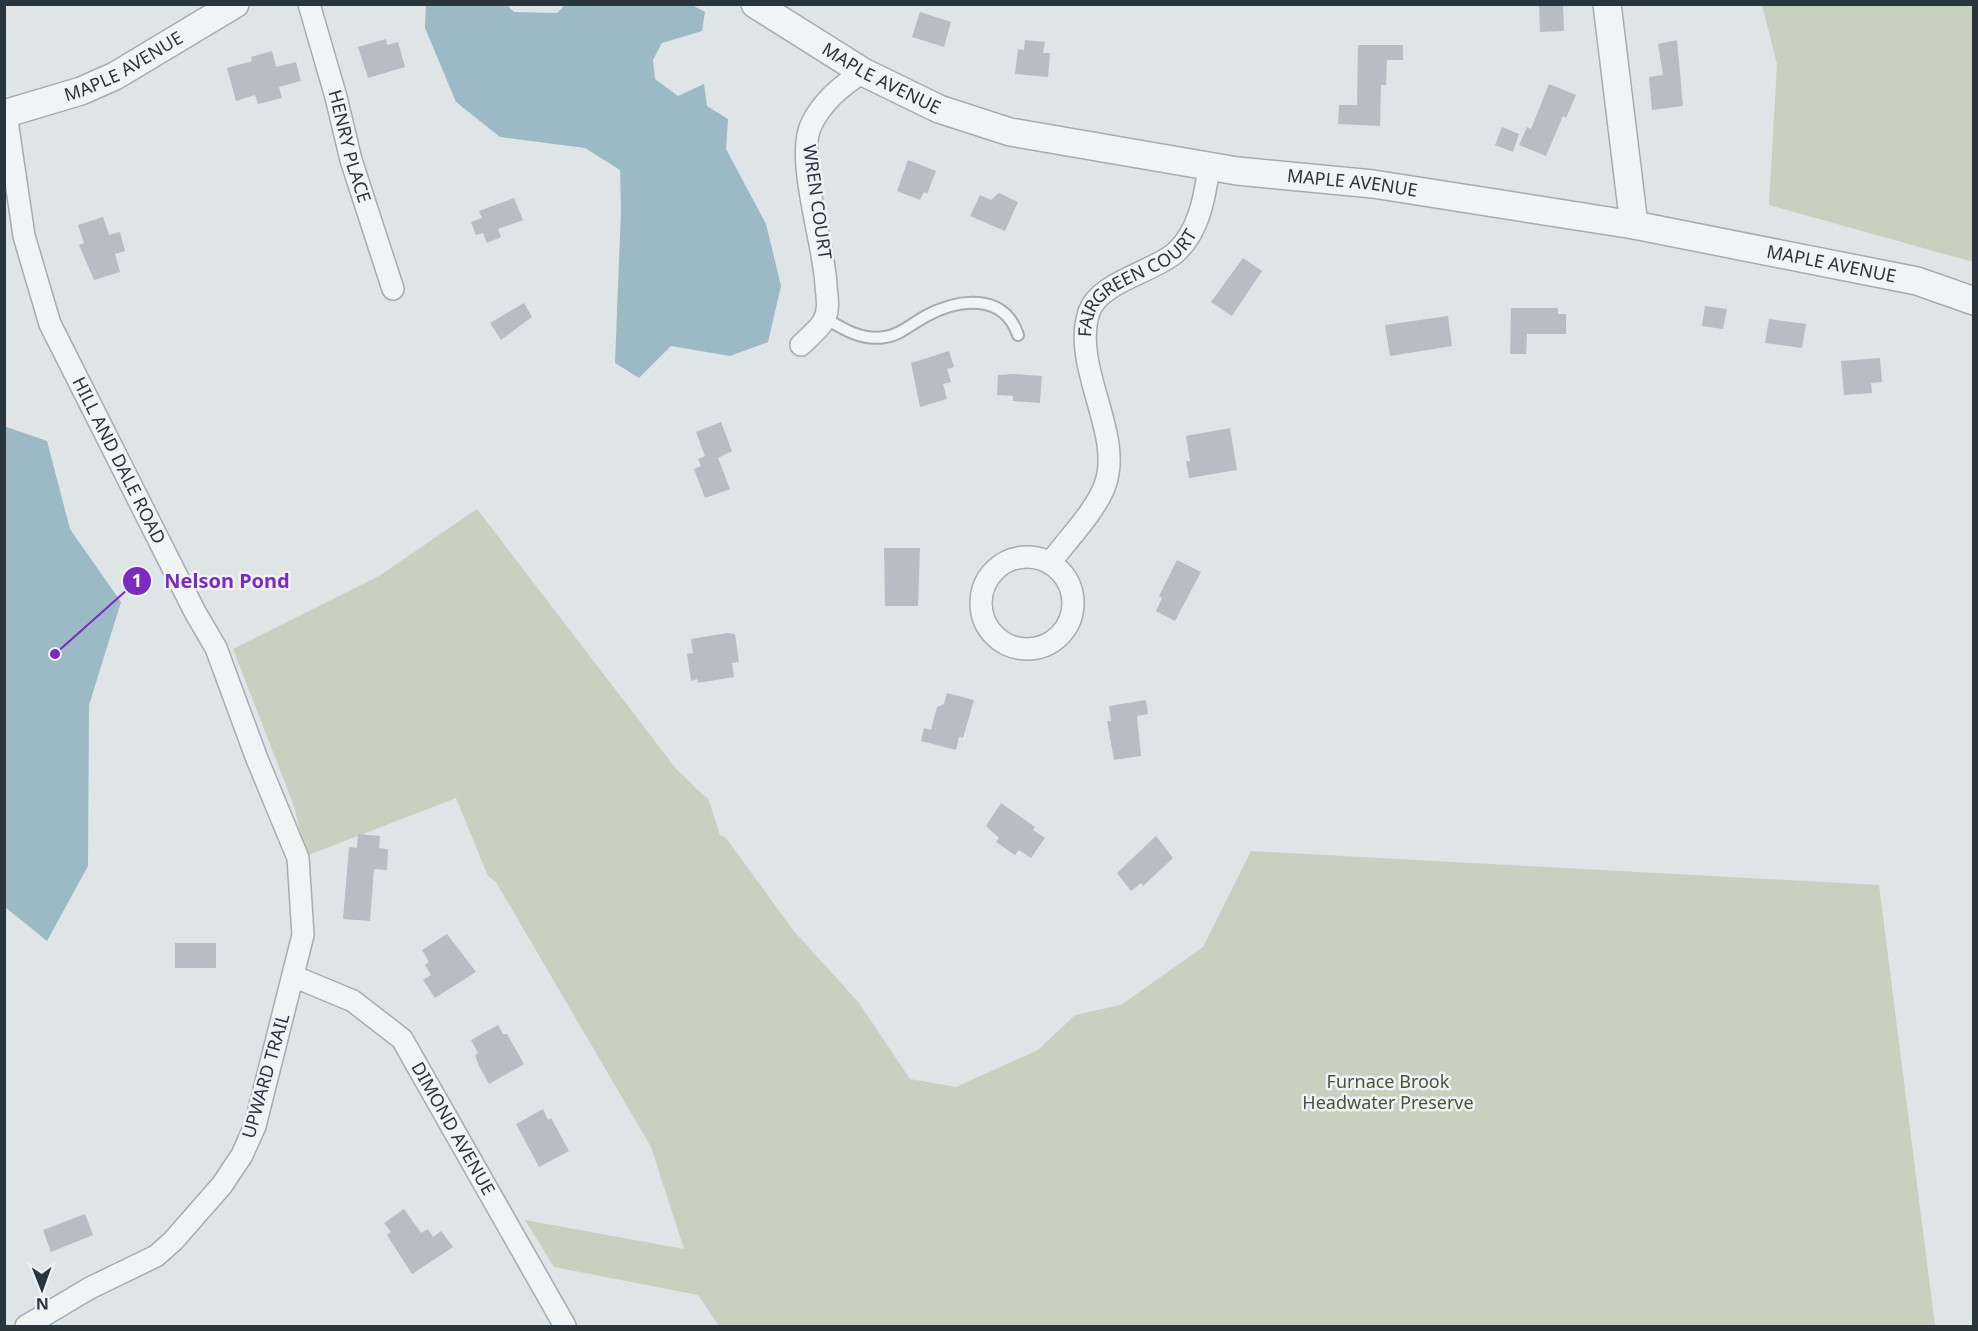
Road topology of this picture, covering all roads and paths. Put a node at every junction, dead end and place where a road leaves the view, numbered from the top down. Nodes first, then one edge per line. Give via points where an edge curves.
1 (236, 4) edge
2 (309, 4) edge
3 (755, 4) edge
4 (1607, 4) edge
5 (863, 72) junction
6 (5, 114) edge
7 (1209, 166) junction
8 (1634, 225) junction
9 (393, 289) dead end
10 (1974, 301) edge
11 (825, 318) junction
12 (1018, 335) dead end
13 (801, 345) dead end
14 (1050, 563) junction
15 (294, 972) junction
16 (26, 1326) edge
17 (565, 1326) edge

1 - 6 street, MAPLE AVENUE via 115,76 81,91
2 - 9 street, HENRY PLACE via 351,160
3 - 5 street, MAPLE AVENUE
4 - 8 street
5 - 7 street, MAPLE AVENUE via 939,109 1010,132
5 - 11 street, WREN COURT via 828,100 808,136 814,210 826,269
6 - 15 street, HILL AND DALE ROAD via 24,236 50,324 216,648 256,759 298,858 303,935
7 - 8 street, MAPLE AVENUE via 1373,184
7 - 14 street, FAIRGREEN COURT via 1197,221 1174,254 1116,285 1090,308 1086,345 1110,469 1096,502
8 - 10 street, MAPLE AVENUE via 1917,281
11 - 12 lane via 862,337 884,337 945,307 980,303 999,306 1013,320
11 - 13 street
14 - 14 street via 1020,557 993,571 985,584 982,613 988,628 1008,645 1042,646 1061,634 1068,622 1072,609 1070,589
15 - 16 street, UPWARD TRAIL via 255,1126 222,1185 156,1256 90,1288
15 - 17 street, DIMOND AVENUE via 353,1001 402,1039

